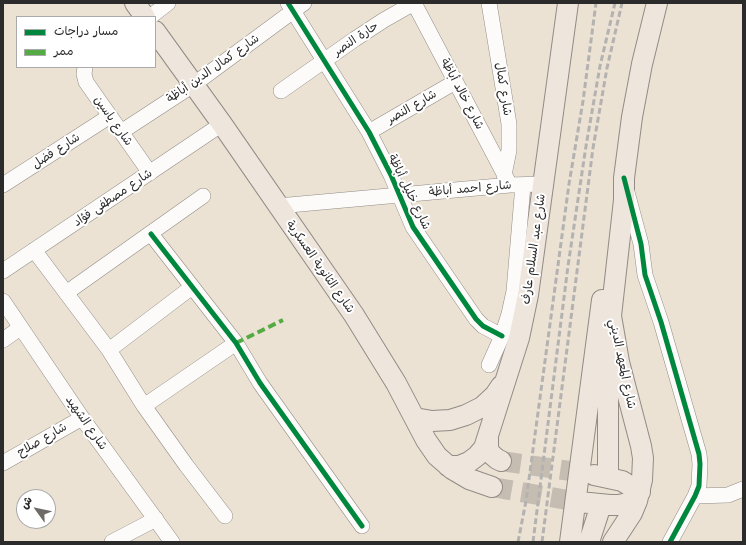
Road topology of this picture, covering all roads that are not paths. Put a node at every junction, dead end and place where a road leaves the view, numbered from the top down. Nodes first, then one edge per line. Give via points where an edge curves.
1 (135, 3) edge
2 (168, 3) edge
3 (414, 3) edge
4 (489, 3) edge
5 (657, 3) edge
6 (295, 6) edge
7 (565, 8) edge
8 (144, 16) edge
9 (151, 16) edge
10 (156, 33) edge
11 (324, 60) junction
12 (85, 68) edge
13 (455, 82) junction
14 (193, 85) junction
15 (281, 91) dead end
16 (110, 116) junction
17 (222, 124) junction
18 (121, 132) junction
19 (369, 132) junction
20 (150, 173) junction
21 (624, 178) junction
22 (512, 182) junction
23 (543, 184) junction
24 (3, 185) edge
25 (203, 196) dead end
26 (399, 196) junction
27 (278, 206) junction
28 (151, 234) junction
29 (34, 250) junction
30 (3, 271) edge
31 (192, 287) junction
32 (66, 292) junction
33 (3, 301) edge
34 (611, 316) junction
35 (20, 328) junction
36 (502, 336) junction
37 (3, 340) edge
38 (236, 343) junction
39 (109, 350) junction
40 (489, 365) dead end
41 (505, 381) junction
42 (144, 406) junction
43 (82, 418) junction
44 (415, 418) junction
45 (488, 438) junction
46 (501, 461) tunnel mouth
47 (3, 463) edge
48 (448, 466) junction
49 (584, 473) tunnel mouth
50 (608, 477) junction
51 (492, 487) tunnel mouth
52 (743, 489) edge
53 (639, 496) junction
54 (695, 496) junction
55 (579, 502) tunnel mouth
56 (601, 505) junction
57 (225, 516) dead end
58 (156, 519) junction
59 (362, 526) dead end
60 (112, 542) edge
61 (172, 542) edge
62 (570, 542) edge
63 (589, 542) edge
64 (613, 542) edge
65 (670, 542) edge

1 - 8 main road
2 - 9 street
3 - 11 street, حارة النصر
3 - 13 street, شارع خالد أباظة
4 - 22 street, شارع كمال via 509,124
5 - 21 main road, شارع المعهد الديني via 632,117
6 - 11 street, شارع خليل أباظة
6 - 14 street, شارع كمال الدين أباظة
7 - 23 main road, شارع عبد السلام عارف
10 - 14 main road, شارع الثانوية العسكرية
11 - 15 street, حارة النصر
11 - 19 street, شارع خليل أباظة
12 - 16 street, شارع ياسين via 86,82
13 - 19 street, شارع النصر
13 - 22 street, شارع خالد أباظة
14 - 17 main road, شارع الثانوية العسكرية
14 - 18 street, شارع كمال الدين أباظة
16 - 18 street, شارع ياسين
16 - 24 street, شارع فضل
17 - 20 street, شارع مصطفى فؤاد
17 - 27 main road, شارع الثانوية العسكرية
18 - 20 street, شارع ياسين
19 - 26 street, شارع خليل أباظة
20 - 29 street, شارع مصطفى فؤاد
21 - 34 main road, شارع المعهد الديني via 624,200
21 - 54 street via 641,244 645,275 699,454 700,476
21 - 62 main road, شارع المعهد الديني via 616,199 612,223
22 - 23 street, شارع احمد أباظة
22 - 26 street, شارع احمد أباظة
22 - 36 street, شارع عبد السلام عارف via 514,291
23 - 41 main road, شارع عبد السلام عارف via 525,310
25 - 28 street
26 - 27 street, شارع احمد أباظة
26 - 36 street, شارع خليل أباظة via 413,227 476,319 483,326
27 - 44 main road, شارع الثانوية العسكرية via 358,322
28 - 31 street
28 - 32 street
29 - 30 street, شارع مصطفى فؤاد
29 - 32 street
31 - 38 street
31 - 39 street
32 - 39 street
33 - 35 street, شارع الشهيد
34 - 50 main road via 607,388
34 - 53 main road, شارع المعهد الديني via 619,362 643,458
35 - 37 street
35 - 43 street, شارع الشهيد
36 - 40 street, شارع عبد السلام عارف
38 - 42 street
38 - 59 street via 260,383
39 - 42 street
41 - 44 main road via 482,407 466,415 450,420 432,421
41 - 45 main road, شارع عبد السلام عارف
42 - 57 street
43 - 47 street, شارع صلاح
43 - 58 street, شارع الشهيد
44 - 48 main road, شارع الثانوية العسكرية via 426,440
45 - 46 main road via 490,453
45 - 48 main road, شارع عبد السلام عارف via 484,448 469,462 459,466
48 - 51 main road, شارع الثانوية العسكرية via 468,479
49 - 50 main road
50 - 53 main road via 622,481
52 - 54 street via 728,495
53 - 56 main road via 619,505
53 - 64 main road, شارع المعهد الديني via 632,513
54 - 65 street
55 - 56 main road
56 - 63 main road
58 - 60 street
58 - 61 street, شارع الشهيد

